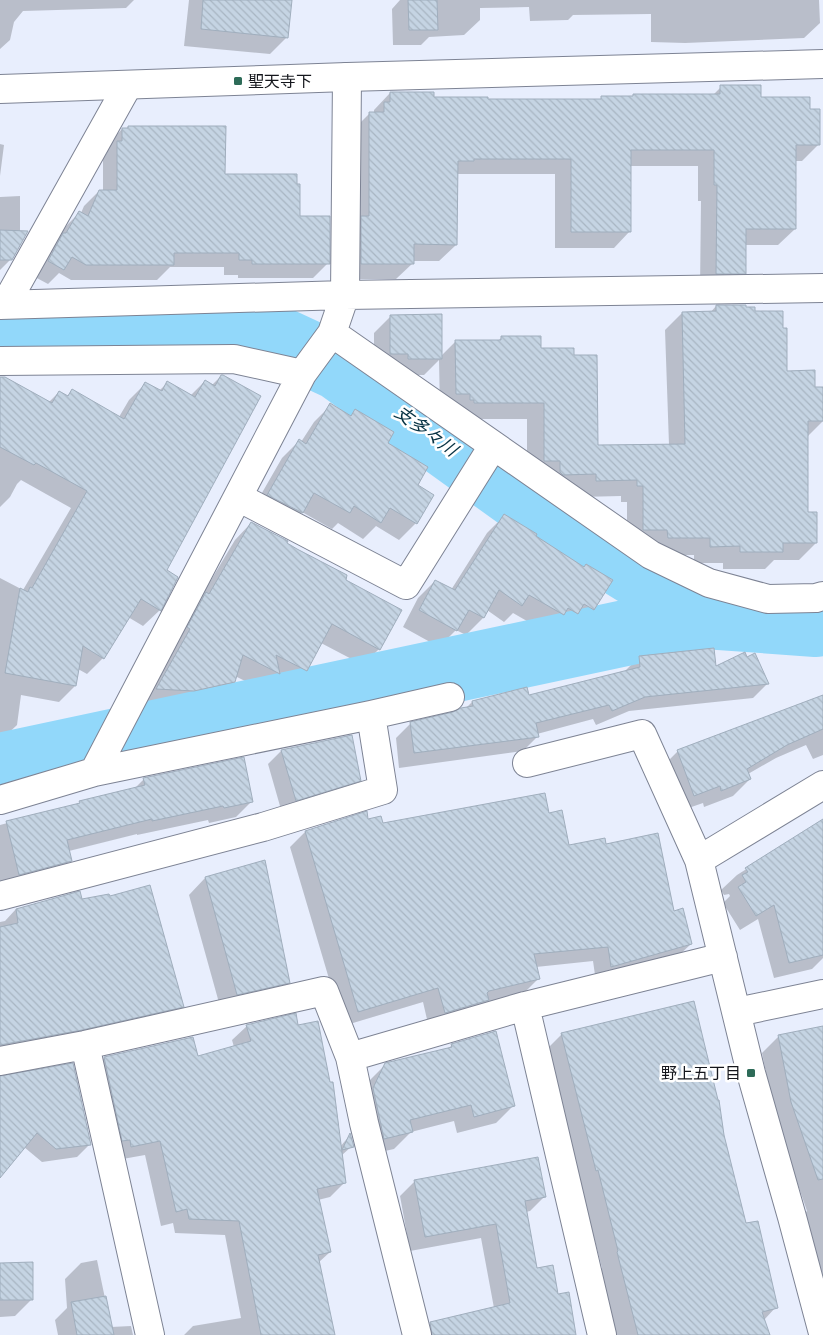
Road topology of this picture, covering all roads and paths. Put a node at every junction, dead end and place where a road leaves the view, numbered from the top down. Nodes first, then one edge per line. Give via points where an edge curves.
1 (823, 64) edge
2 (347, 77) junction
3 (128, 85) junction
4 (0, 88) edge
5 (823, 288) edge
6 (345, 295) junction
7 (3, 305) edge
8 (332, 333) junction
9 (0, 361) edge
10 (302, 374) junction
11 (493, 446) junction
12 (238, 497) junction
13 (823, 596) edge
14 (450, 697) dead end
15 (371, 716) junction
16 (527, 763) dead end
17 (94, 772) junction
18 (823, 785) edge
19 (0, 800) edge
20 (699, 860) junction
21 (0, 896) edge
22 (723, 957) junction
23 (823, 994) edge
24 (525, 1006) junction
25 (737, 1012) junction
26 (85, 1045) junction
27 (350, 1058) junction
28 (0, 1061) edge
29 (823, 1333) edge
30 (150, 1335) edge
31 (417, 1335) edge
32 (602, 1335) edge

1 - 2 street
2 - 3 street
2 - 6 street
3 - 4 street
3 - 7 street
5 - 6 street
6 - 7 street
6 - 8 street
8 - 10 street
8 - 11 street
9 - 10 street via 234,359
10 - 12 street
11 - 12 street via 406,585
11 - 13 street via 651,556 709,583 768,600
12 - 17 street
14 - 15 street
15 - 17 street
15 - 21 street via 383,790 263,827
16 - 20 street via 642,734
17 - 19 street
18 - 20 street
20 - 22 street
22 - 24 street
22 - 25 street
23 - 25 street
24 - 27 street
24 - 32 street
25 - 29 street
26 - 27 street via 324,991
26 - 28 street
26 - 30 street
27 - 31 street

